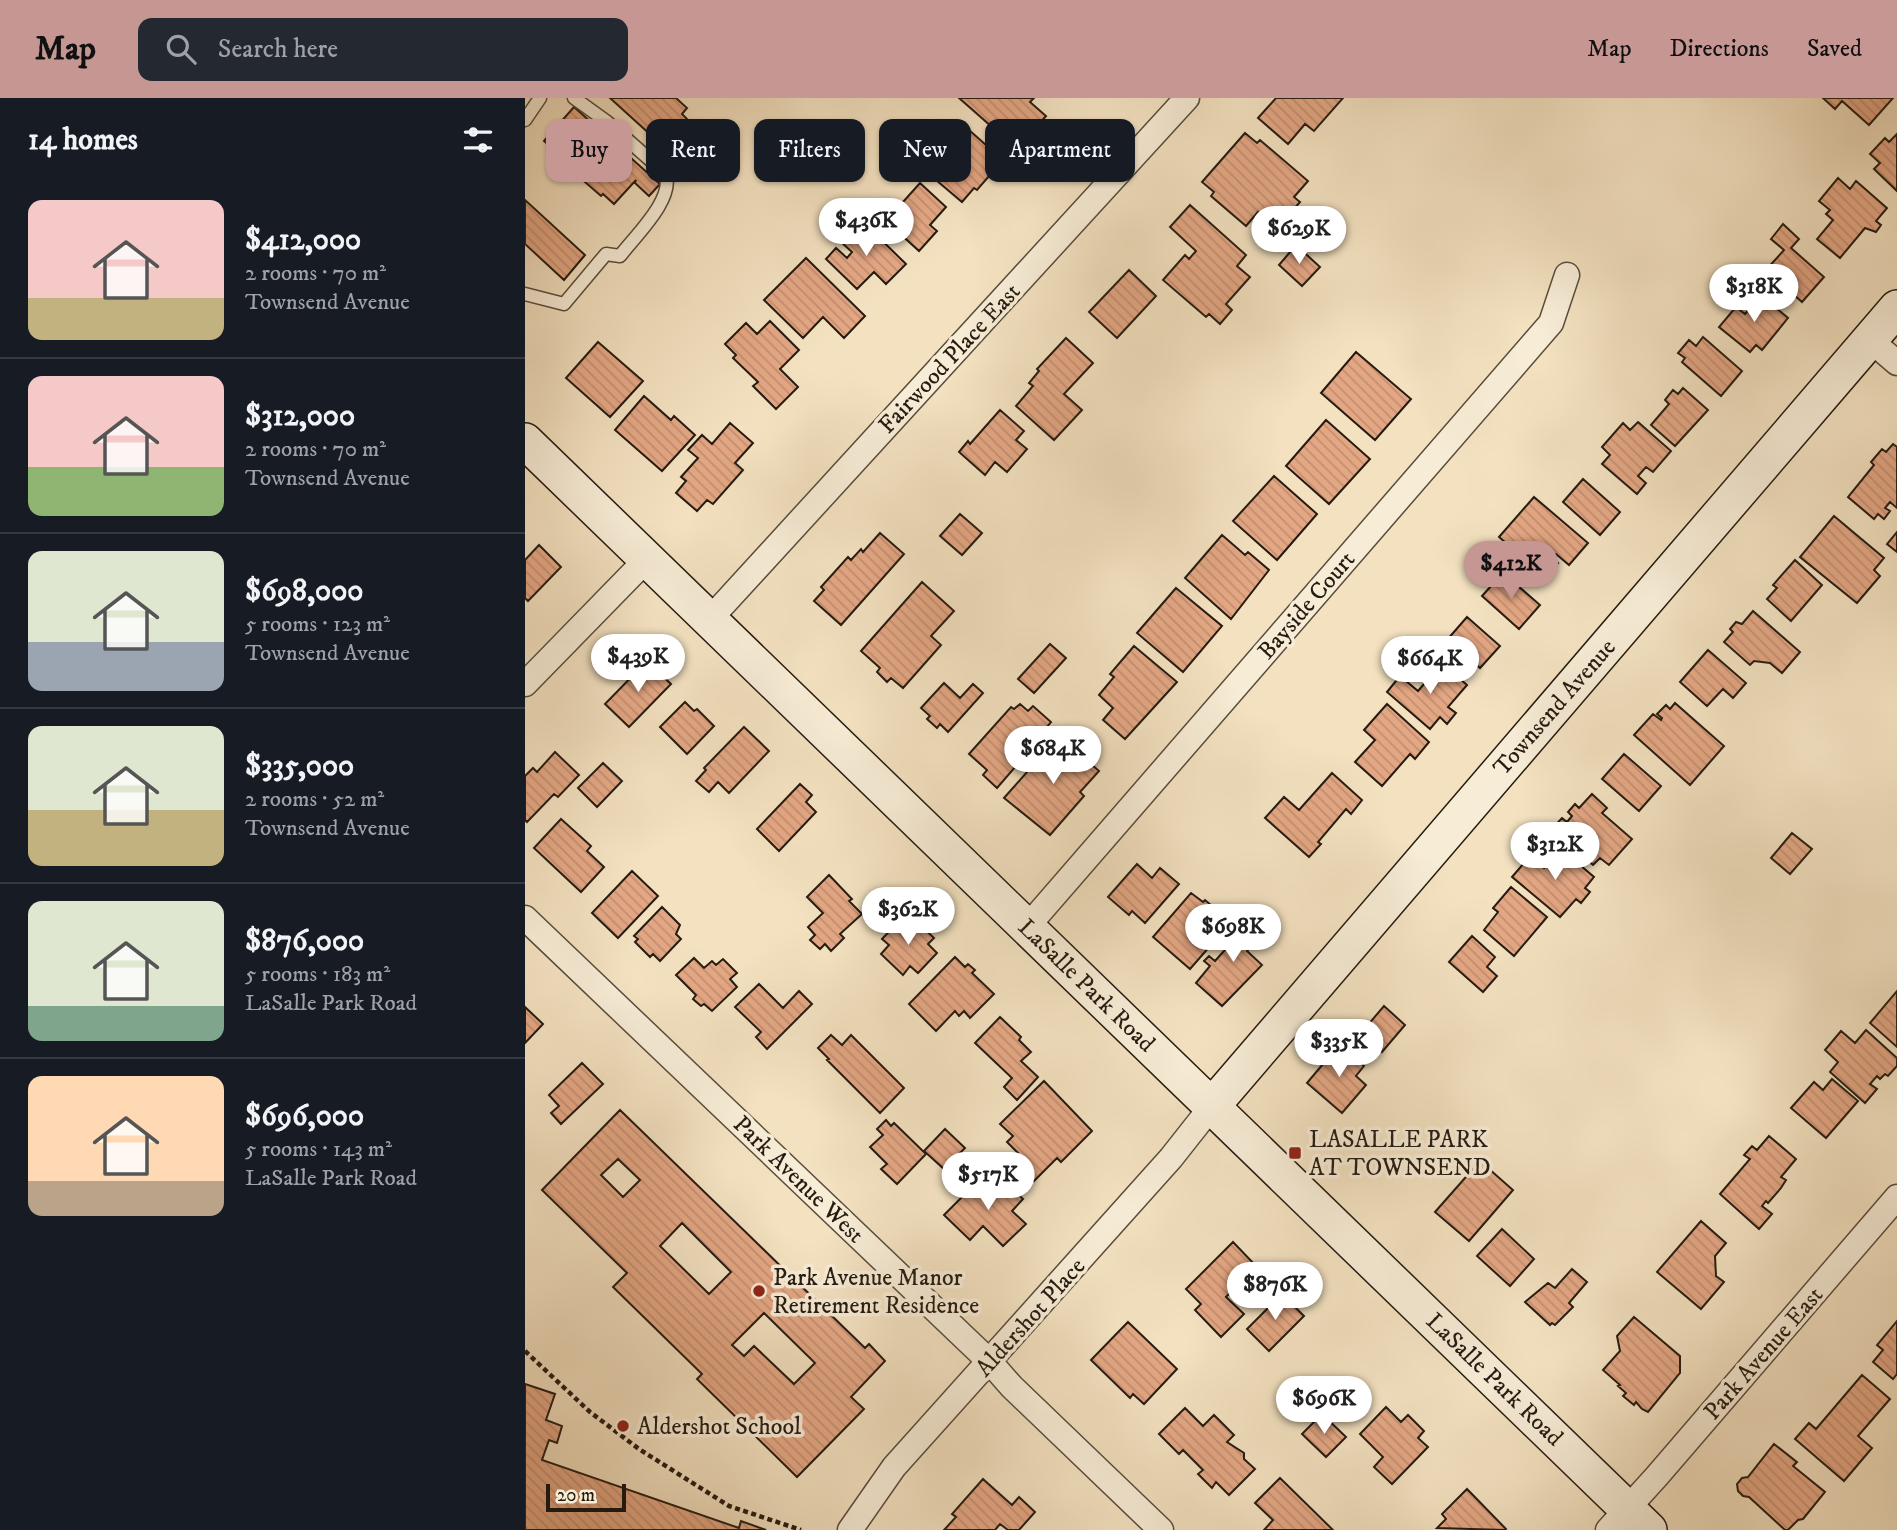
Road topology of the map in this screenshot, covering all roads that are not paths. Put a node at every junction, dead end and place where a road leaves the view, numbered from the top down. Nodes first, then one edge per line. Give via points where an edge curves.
1 (540, 98) edge
2 (574, 98) edge
3 (1187, 98) edge
4 (525, 120) edge
5 (1567, 275) dead end
6 (525, 294) edge
7 (1897, 308) edge
8 (1869, 339) junction
9 (1897, 363) edge
10 (525, 441) edge
11 (647, 559) junction
12 (710, 619) junction
13 (525, 684) edge
14 (525, 918) edge
15 (1027, 927) junction
16 (1212, 1106) junction
17 (1897, 1197) edge
18 (990, 1362) junction
19 (1629, 1523) edge
20 (850, 1530) edge
21 (1161, 1530) edge

1 - 4 lane
2 - 6 lane via 665,173 667,191 620,256 606,254 564,304
3 - 12 street, Fairwood Place East
5 - 15 street, Bayside Court via 1551,323
7 - 8 main road, Townsend Avenue
8 - 9 street
8 - 16 main road, Townsend Avenue
10 - 11 main road, LaSalle Park Road
11 - 12 main road, LaSalle Park Road
11 - 13 street
12 - 15 main road, LaSalle Park Road
14 - 18 street, Park Avenue West
15 - 16 main road, LaSalle Park Road
16 - 18 street, Aldershot Place
16 - 19 main road, LaSalle Park Road
17 - 19 street, Park Avenue East
18 - 20 street, Aldershot Place via 894,1467
18 - 21 street, Park Avenue West

